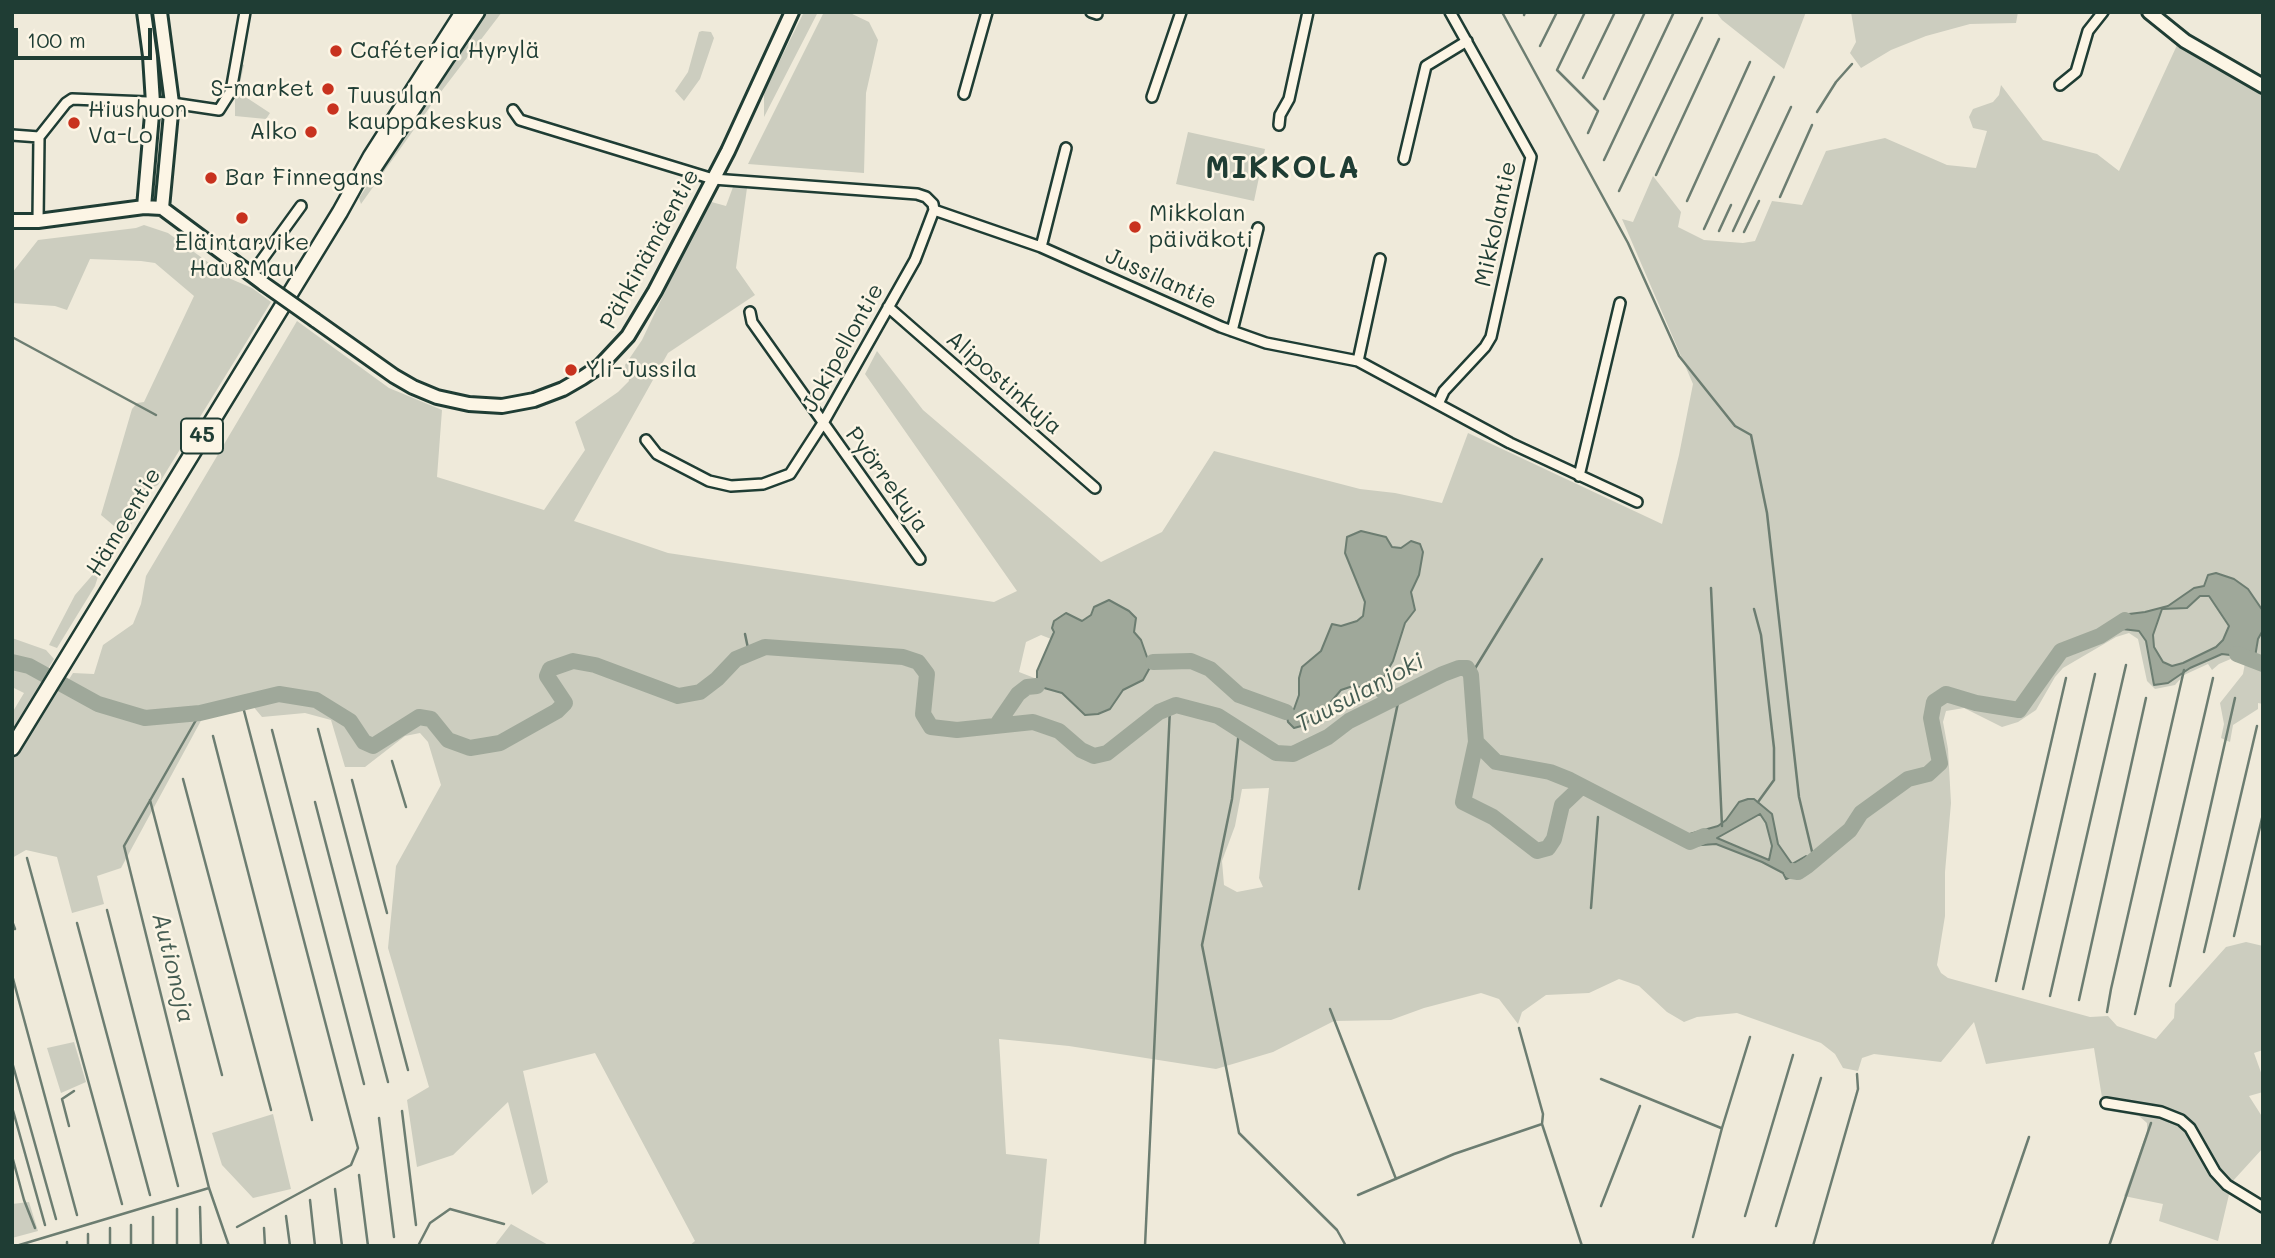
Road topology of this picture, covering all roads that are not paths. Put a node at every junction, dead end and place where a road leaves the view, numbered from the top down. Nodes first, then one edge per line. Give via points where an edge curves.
1 (144, 12) edge
2 (160, 12) edge
3 (245, 12) edge
4 (463, 12) edge
5 (477, 12) edge
6 (792, 12) edge
7 (987, 12) edge
8 (1181, 12) edge
9 (1308, 12) edge
10 (1450, 12) edge
11 (2104, 12) edge
12 (2149, 12) edge
13 (1467, 41) junction
14 (2060, 85) dead end
15 (2263, 86) edge
16 (964, 94) dead end
17 (1152, 97) dead end
18 (153, 103) junction
19 (172, 103) junction
20 (513, 110) dead end
21 (1279, 125) dead end
22 (12, 135) edge
23 (39, 137) junction
24 (1066, 148) dead end
25 (1404, 159) dead end
26 (713, 179) junction
27 (301, 206) dead end
28 (144, 207) junction
29 (162, 208) junction
30 (934, 210) junction
31 (340, 212) junction
32 (12, 221) edge
33 (38, 221) junction
34 (1258, 228) dead end
35 (1041, 247) junction
36 (1380, 259) dead end
37 (251, 275) junction
38 (1620, 303) dead end
39 (888, 307) junction
40 (750, 312) dead end
41 (1232, 331) junction
42 (1357, 361) junction
43 (1438, 404) junction
44 (823, 424) junction
45 (646, 440) dead end
46 (1579, 476) junction
47 (1095, 488) dead end
48 (1637, 502) dead end
49 (920, 559) dead end
50 (12, 748) edge
51 (2106, 1103) dead end
52 (2263, 1207) edge

1 - 18 street
2 - 19 street
3 - 19 street via 231,91 219,110
4 - 31 main road, Hämeentie / 45
5 - 31 main road, Hämeentie / 45 via 383,156
6 - 26 street, Pähkinämäentie
7 - 16 street
8 - 17 street
9 - 21 street
10 - 13 street, Mikkolantie
11 - 14 street via 2088,31 2076,72
12 - 15 street via 2196,48
13 - 25 street via 1426,66
13 - 43 street, Mikkolantie via 1531,157 1491,337
18 - 19 street
18 - 23 street via 72,99
18 - 28 street
19 - 29 street
20 - 26 street, Jussilantie via 520,120
22 - 23 street
23 - 33 street
24 - 35 street
26 - 30 street, Jussilantie via 917,194 926,197
26 - 37 street, Pähkinämäentie, bridge via 628,336 600,366 563,389 534,400 502,406 438,397 394,376
27 - 37 street
28 - 29 street
28 - 33 street
29 - 37 street, Pähkinämäentie
30 - 35 street, Jussilantie
30 - 39 street, Jokipellontie via 915,260
31 - 50 main road, Hämeentie / 45
32 - 33 street
34 - 41 street
35 - 41 street, Jussilantie
36 - 42 street
38 - 46 street
39 - 44 street, Jokipellontie
39 - 47 street, Alipostinkuja
40 - 44 street, Pyörrekuja via 752,322
41 - 42 street, Jussilantie
42 - 43 street, Jussilantie
43 - 46 street, Jussilantie
44 - 45 street, Jokipellontie via 790,474 763,484 731,486 709,481 657,454
44 - 49 street, Pyörrekuja
46 - 48 street, Jussilantie
51 - 52 street via 2161,1112 2181,1121 2227,1185

